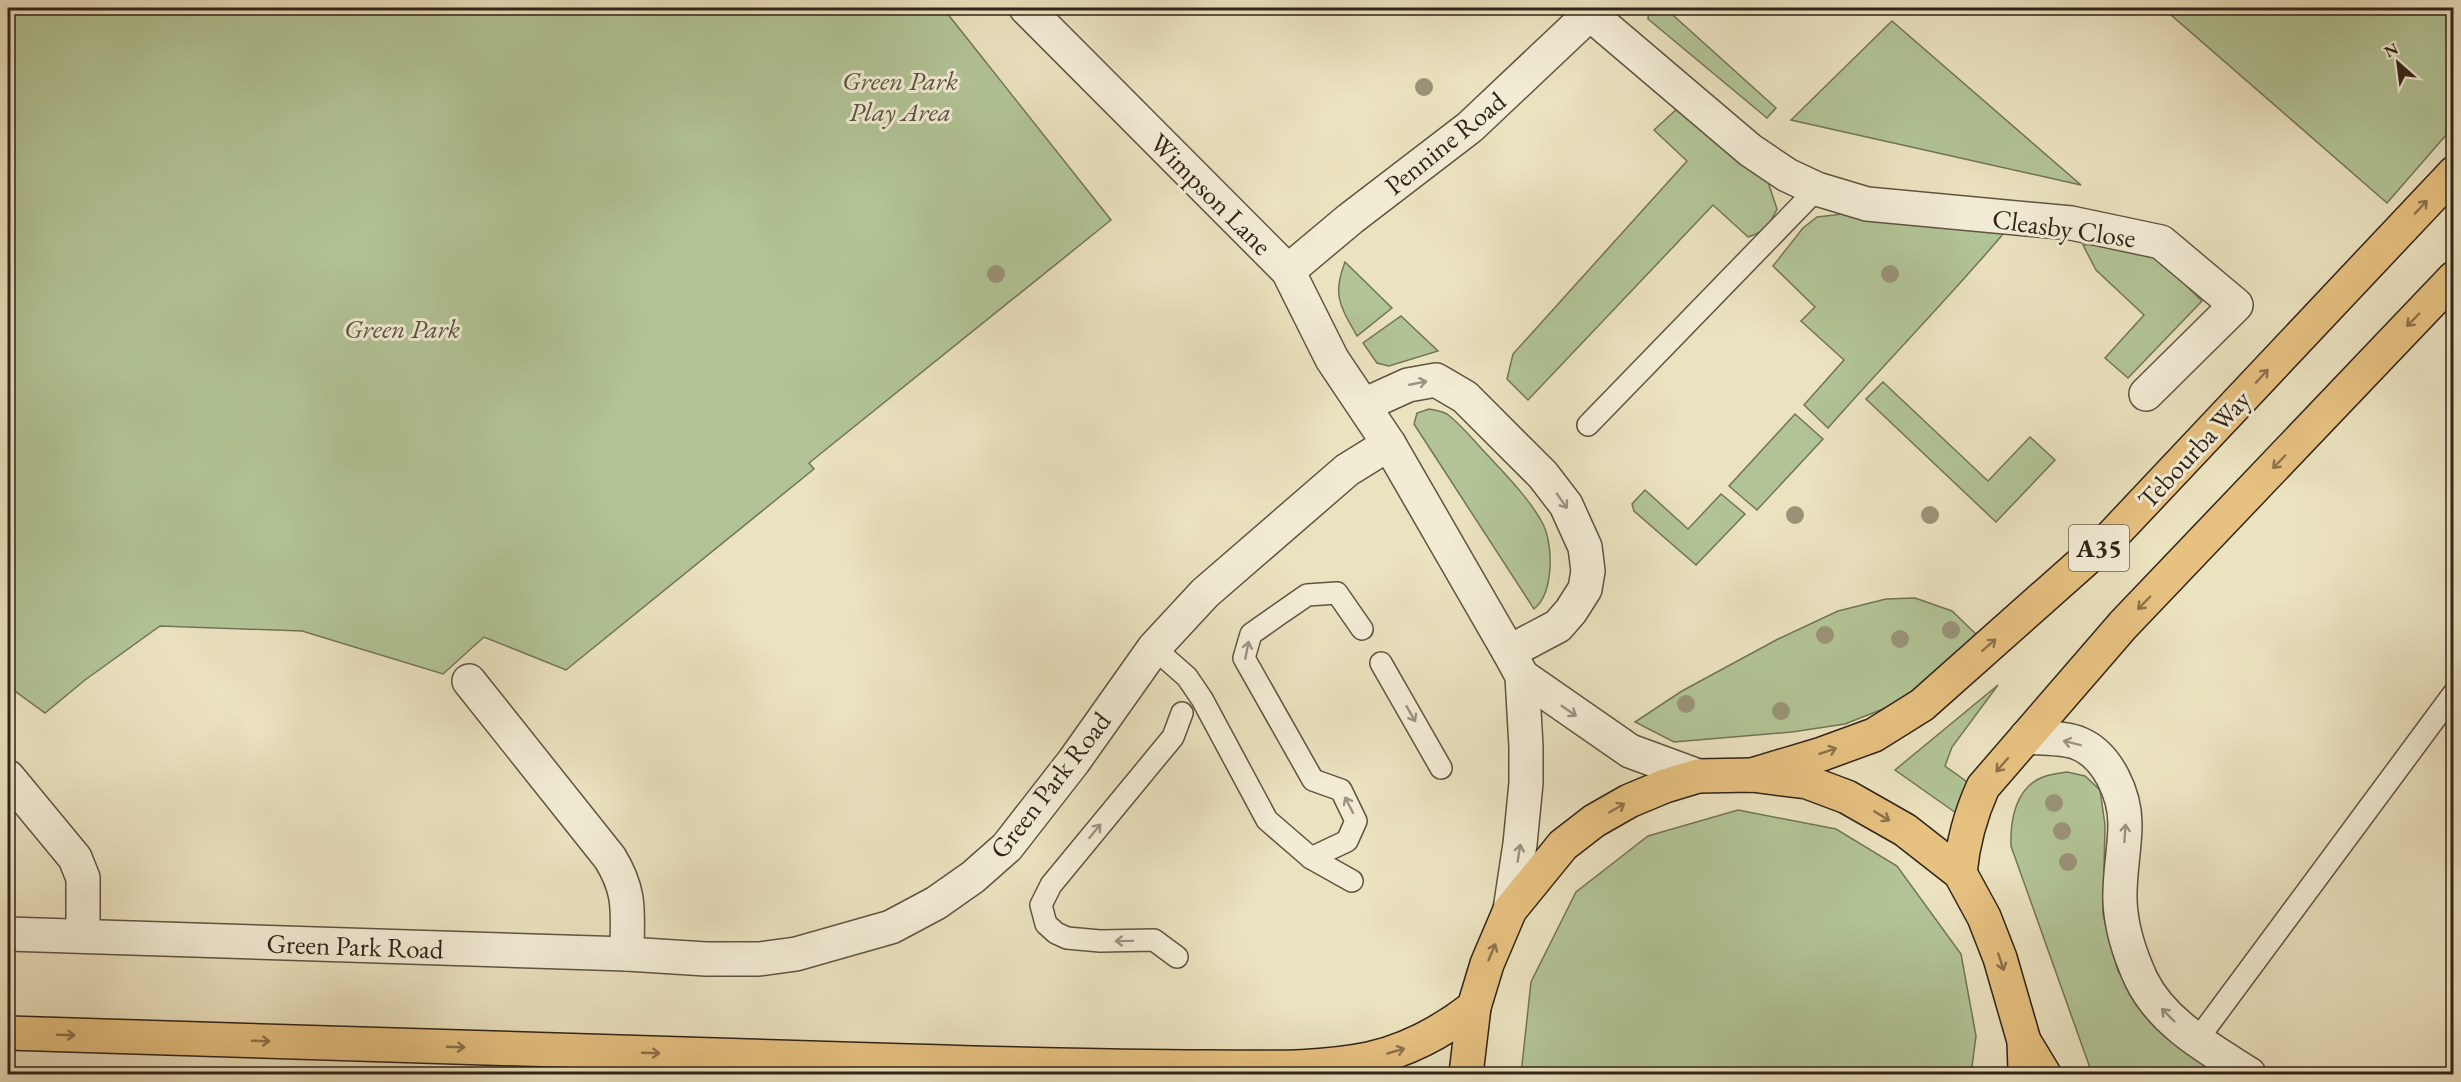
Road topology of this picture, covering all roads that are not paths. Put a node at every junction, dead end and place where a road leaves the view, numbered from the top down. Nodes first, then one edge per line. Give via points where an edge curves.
1 (1026, 8) edge
2 (1593, 11) edge
3 (2454, 172) edge
4 (1817, 189) junction
5 (1288, 271) junction
6 (2454, 278) edge
7 (2146, 394) dead end
8 (1364, 405) junction
9 (1588, 425) dead end
10 (1389, 444) junction
11 (1362, 629) dead end
12 (1154, 648) junction
13 (1381, 663) dead end
14 (1515, 664) junction
15 (469, 681) dead end
16 (2454, 693) edge
17 (1182, 713) dead end
18 (2026, 738) junction
19 (1441, 768) dead end
20 (1752, 774) junction
21 (1698, 776) junction
22 (8, 777) edge
23 (1311, 858) junction
24 (1960, 873) junction
25 (1352, 881) dead end
26 (1510, 910) junction
27 (8, 934) edge
28 (82, 936) junction
29 (627, 954) junction
30 (1178, 957) dead end
31 (1474, 1007) junction
32 (8, 1033) edge
33 (2197, 1040) junction
34 (2024, 1041) junction
35 (1466, 1074) edge
36 (2026, 1074) edge
37 (2044, 1074) edge
38 (2249, 1074) edge

1 - 5 street, Wimpson Lane
2 - 4 street, Cleasby Close via 1750,150
2 - 5 street, Pennine Road via 1470,127
20 -> 3 main road, Tebourba Way / A35 via 1874,735 1922,705 2111,537
4 - 7 street, Cleasby Close via 1867,204 2071,223 2161,243 2236,305
4 - 9 lane
5 - 8 street, Wimpson Lane via 1332,359
6 -> 18 main road, A35 via 2123,625
8 - 10 street, Wimpson Lane
8 -> 14 street via 1407,385 1436,380 1465,397 1543,475 1566,505 1585,547 1585,589 1558,626
10 - 12 street, Green Park Road via 1347,470 1205,592
10 - 14 street, Wimpson Lane
23 -> 11 lane via 1347,841 1356,820 1341,790 1313,780 1244,658 1251,634 1307,595 1337,593
12 - 23 lane via 1187,677 1202,699 1267,820
12 - 29 street, Green Park Road via 1007,847 936,903 891,927 796,954 759,959
13 -> 19 lane
14 -> 21 street via 1630,752
26 -> 14 street via 1526,783
15 - 29 street via 622,878 628,900
16 - 33 lane
30 -> 17 lane via 1154,940 1067,938 1046,924 1041,905 1051,885 1173,737
18 -> 24 main road, A35 via 1983,787 1969,816
33 -> 18 street via 2155,1001 2126,942 2120,901 2125,822 2120,792 2094,753 2080,744
20 - 21 main road
20 -> 24 main road via 1807,782 1847,797 1905,830
26 -> 21 main road via 1563,845 1594,821 1629,801
22 - 28 street via 75,858 83,878
23 - 25 lane
24 -> 34 main road via 2000,958
31 -> 26 main road
27 - 28 street, Green Park Road
28 - 29 street, Green Park Road
32 -> 31 main road via 920,1061 1299,1066 1369,1059 1410,1047 1445,1030
31 - 35 main road
33 - 38 street
34 - 36 main road
34 - 37 main road

